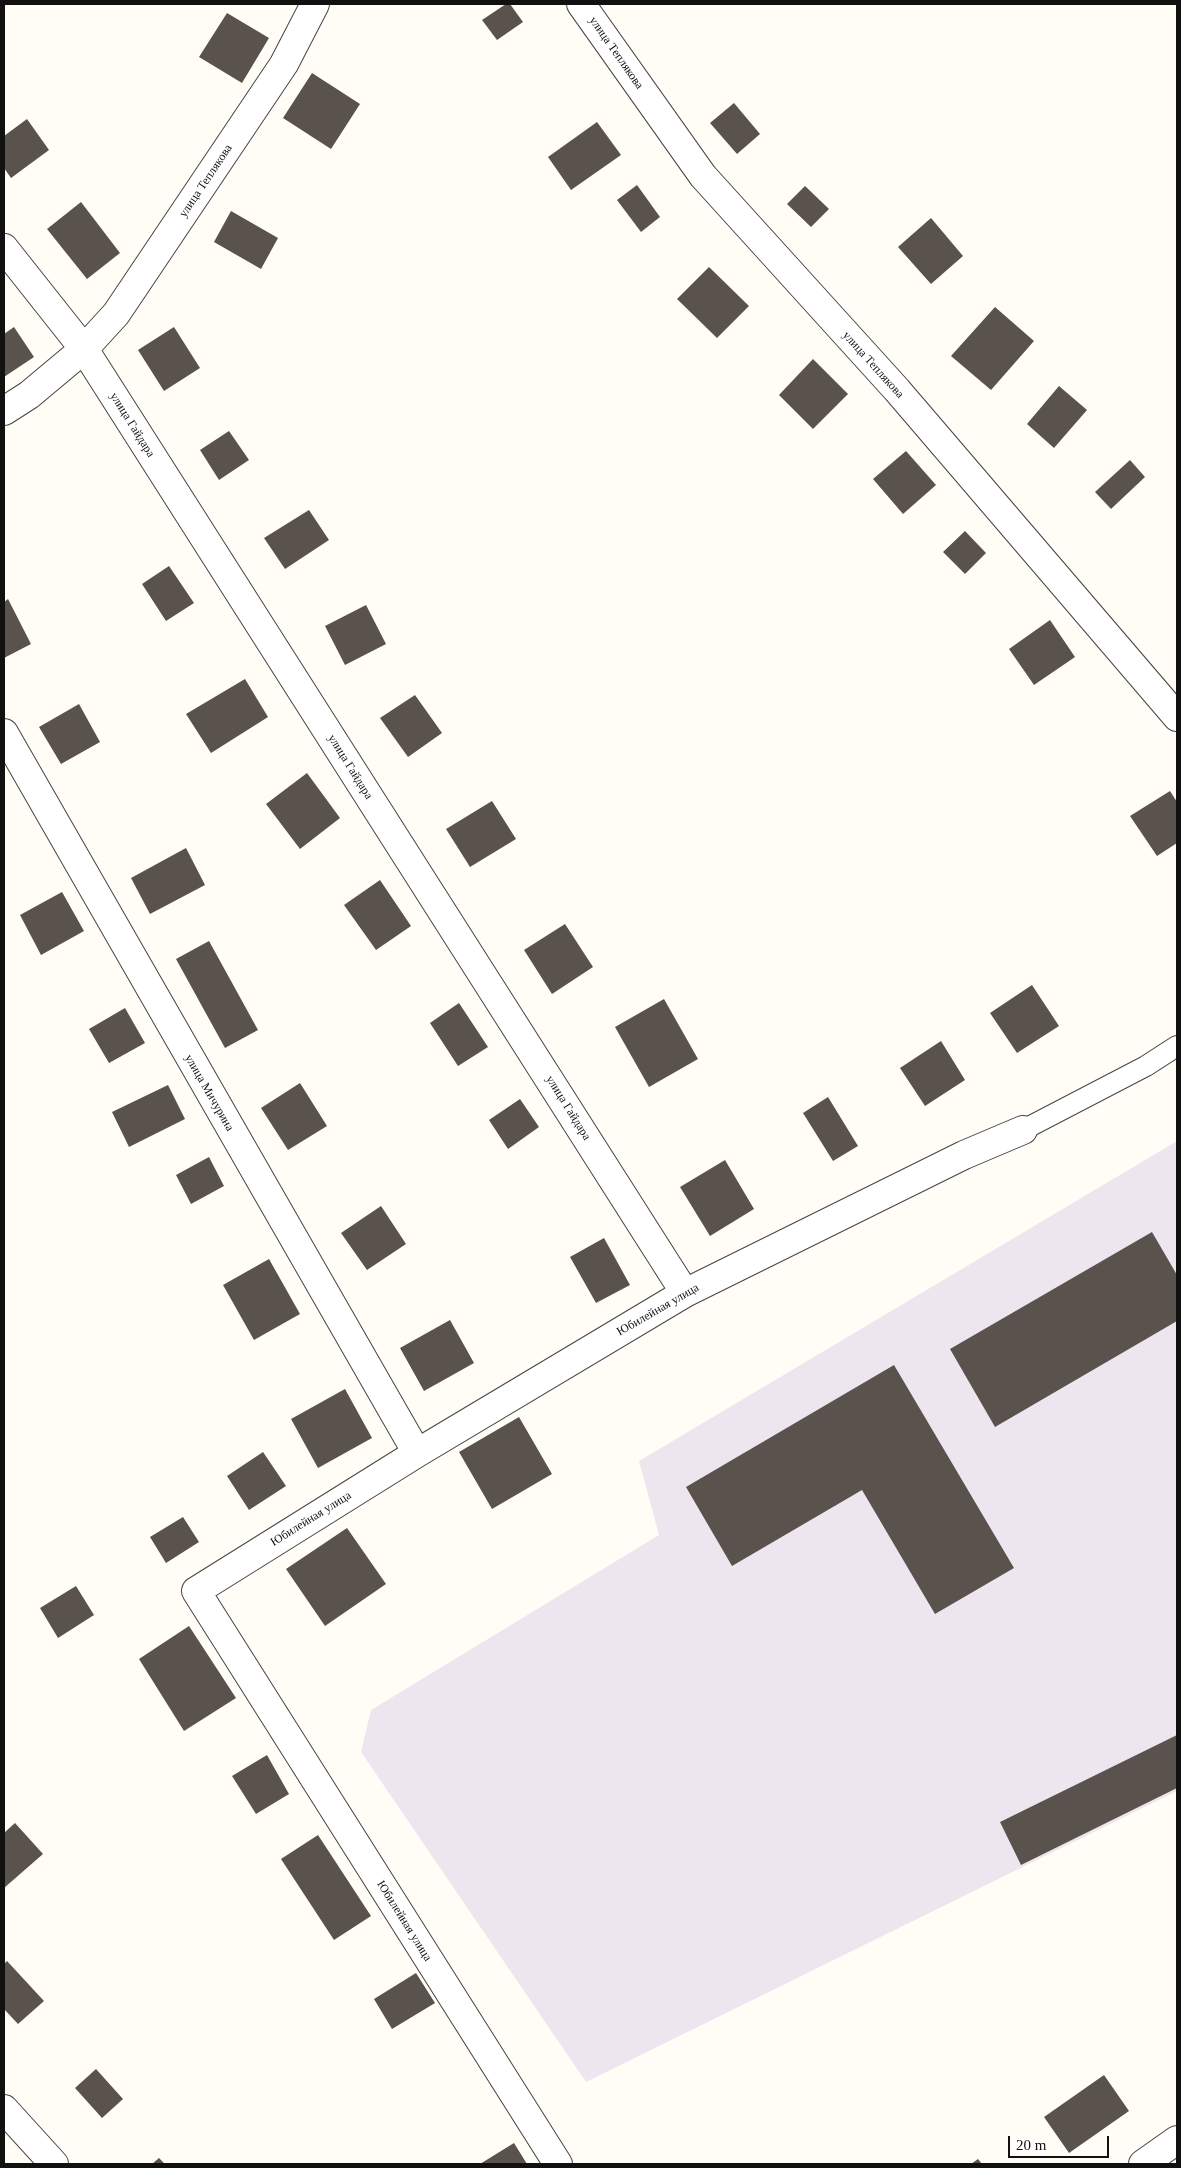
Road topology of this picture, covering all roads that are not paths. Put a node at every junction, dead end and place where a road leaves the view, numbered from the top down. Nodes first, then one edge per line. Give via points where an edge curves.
1 (315, 4) edge
2 (581, 4) edge
3 (4, 248) edge
4 (84, 349) junction
5 (4, 411) edge
6 (1177, 717) edge
7 (4, 733) edge
8 (1177, 1046) edge
9 (1023, 1130) joint
10 (685, 1293) junction
11 (416, 1452) junction
12 (4, 2109) edge
13 (1177, 2140) edge
14 (54, 2164) edge
15 (558, 2164) edge
16 (1143, 2164) edge

1 - 4 street, улица Теплякова via 279,72 116,314
2 - 6 street, улица Теплякова via 703,176 897,390
3 - 4 street, улица Гайдара
4 - 5 street via 29,395
4 - 10 street, улица Гайдара
7 - 11 street, улица Мичурина
8 - 9 lane via 1146,1066
9 - 10 street, Юбилейная улица via 964,1155
10 - 11 street, Юбилейная улица
11 - 15 street, Юбилейная улица via 196,1591
12 - 14 street
13 - 16 street

